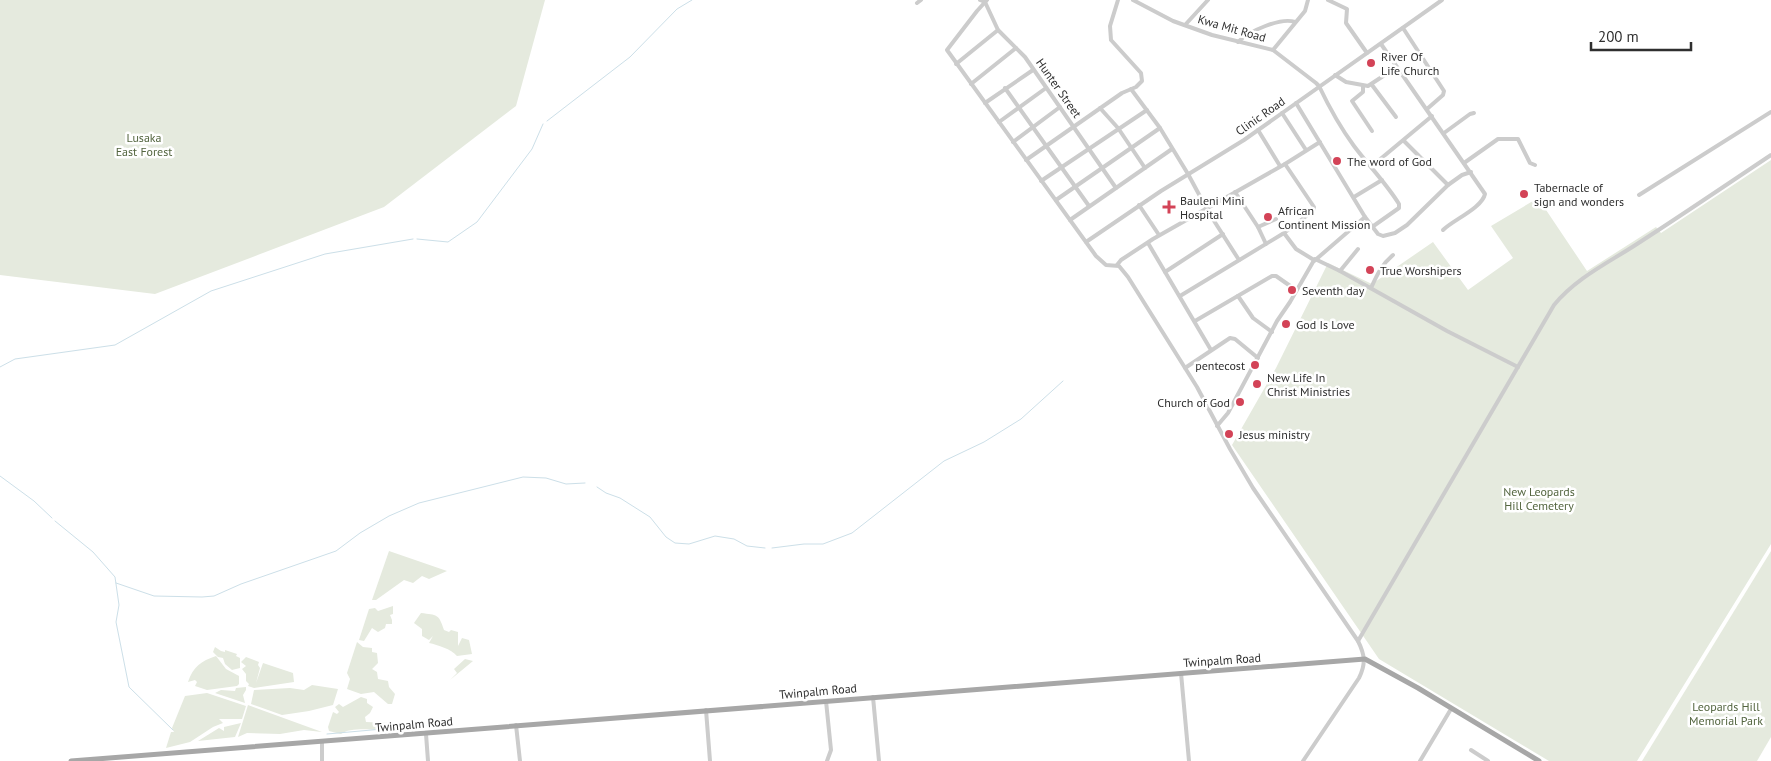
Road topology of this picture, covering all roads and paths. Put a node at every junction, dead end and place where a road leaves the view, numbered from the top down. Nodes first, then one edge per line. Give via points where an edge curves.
1 (921, 0) edge
2 (1118, 0) edge
3 (1133, 0) edge
4 (1208, 0) edge
5 (1308, 0) edge
6 (1328, 0) edge
7 (1442, 0) edge
8 (984, 1) edge
9 (1142, 2) edge
10 (917, 4) dead end
11 (1295, 22) junction
12 (1185, 25) junction
13 (1403, 28) junction
14 (998, 30) junction
15 (1238, 42) junction
16 (1381, 44) junction
17 (1016, 48) junction
18 (1272, 50) junction
19 (1367, 53) junction
20 (956, 64) junction
21 (1397, 67) junction
22 (1033, 70) junction
23 (1335, 75) junction
24 (971, 84) junction
25 (1372, 85) junction
26 (1319, 86) junction
27 (1363, 86) junction
28 (1005, 88) junction
29 (1046, 88) junction
30 (1131, 89) junction
31 (1296, 103) junction
32 (985, 104) junction
33 (1060, 107) junction
34 (1100, 108) junction
35 (1020, 109) junction
36 (1426, 109) junction
37 (1147, 110) junction
38 (1771, 112) edge
39 (1282, 113) junction
40 (1474, 113) dead end
41 (1432, 116) junction
42 (1396, 117) dead end
43 (999, 122) junction
44 (1073, 127) junction
45 (1033, 128) junction
46 (1118, 128) junction
47 (1160, 128) junction
48 (1258, 130) junction
49 (1372, 131) dead end
50 (1444, 133) junction
51 (1404, 141) junction
52 (1013, 142) junction
53 (1320, 142) junction
54 (1046, 146) junction
55 (1131, 148) junction
56 (1089, 149) junction
57 (1172, 149) junction
58 (1306, 150) junction
59 (1771, 155) edge
60 (1026, 160) junction
61 (1464, 163) junction
62 (1285, 164) junction
63 (1535, 165) dead end
64 (1062, 166) junction
65 (1280, 166) junction
66 (1372, 166) junction
67 (1102, 168) junction
68 (1145, 168) junction
69 (1471, 172) junction
70 (1188, 174) junction
71 (1382, 180) junction
72 (1041, 181) junction
73 (1448, 185) junction
74 (1076, 186) junction
75 (1116, 188) junction
76 (1235, 192) junction
77 (1639, 195) dead end
78 (1354, 197) junction
79 (1056, 200) junction
80 (1089, 206) junction
81 (1139, 206) junction
82 (1207, 209) junction
83 (1365, 217) junction
84 (1276, 219) dead end
85 (1070, 220) junction
86 (1372, 227) junction
87 (1258, 228) junction
88 (1443, 230) dead end
89 (1284, 233) junction
90 (1224, 234) junction
91 (1159, 235) junction
92 (1086, 242) junction
93 (1148, 243) junction
94 (1266, 244) junction
95 (1358, 249) dead end
96 (1393, 255) dead end
97 (1239, 260) junction
98 (1314, 260) junction
99 (1117, 265) junction
100 (1340, 271) junction
101 (1165, 272) junction
102 (1371, 288) junction
103 (1296, 290) junction
104 (1180, 296) junction
105 (1238, 296) junction
106 (1195, 322) junction
107 (1272, 332) junction
108 (1211, 350) junction
109 (1258, 358) junction
110 (1518, 367) junction
111 (1185, 368) junction
112 (1217, 426) junction
113 (1358, 641) junction
114 (1365, 659) junction
115 (1181, 673) junction
116 (873, 697) junction
117 (826, 701) junction
118 (1451, 709) junction
119 (706, 710) junction
120 (516, 725) junction
121 (426, 734) junction
122 (322, 741) junction
123 (1472, 750) dead end
124 (71, 761) edge
125 (322, 761) edge
126 (428, 761) edge
127 (520, 761) edge
128 (710, 761) edge
129 (827, 761) edge
130 (879, 761) edge
131 (1189, 761) edge
132 (1303, 761) edge
133 (1420, 761) edge
134 (1488, 761) edge
135 (1539, 761) edge

1 - 10 street
2 - 30 street via 1110,26 1111,40 1143,77 1138,86
3 - 9 street, Kwa Mit Road
4 - 12 street
5 - 11 street via 1305,11
6 - 19 street via 1348,9 1346,23
7 - 13 street, Clinic Road
8 - 14 street, Hunter Street
8 - 20 street via 947,50
9 - 12 street, Kwa Mit Road
11 - 15 street via 1278,20
11 - 18 street
12 - 15 street, Kwa Mit Road
13 - 16 street, Clinic Road
13 - 36 street via 1444,91
14 - 17 street, Hunter Street
14 - 20 street
15 - 18 street, Kwa Mit Road
16 - 19 street, Clinic Road
16 - 21 street
17 - 22 street, Hunter Street
17 - 24 street
18 - 26 street, Kwa Mit Road
19 - 23 street, Clinic Road
20 - 24 street
21 - 25 street
21 - 36 street
22 - 28 street
22 - 29 street, Hunter Street
23 - 26 street, Clinic Road
23 - 27 street
24 - 32 street
25 - 27 street
25 - 42 street
26 - 31 street, Clinic Road
26 - 66 street via 1354,146
27 - 49 street via 1363,92 1352,101
28 - 32 street
28 - 35 street
29 - 33 street, Hunter Street
29 - 35 street
30 - 34 street
30 - 37 street
31 - 39 street, Clinic Road
31 - 53 street
32 - 43 street
33 - 44 street, Hunter Street
33 - 45 street
34 - 44 street
34 - 46 street
35 - 43 street
35 - 45 street
36 - 41 street
37 - 46 street
37 - 47 street
38 - 77 street
39 - 48 street, Clinic Road
39 - 58 street
40 - 50 street
41 - 50 street
41 - 51 street
43 - 52 street
44 - 54 street
44 - 56 street, Hunter Street
45 - 52 street
45 - 54 street
46 - 55 street
46 - 56 street
47 - 55 street
47 - 57 street
48 - 65 street
48 - 70 street, Clinic Road
50 - 61 street
51 - 66 street
51 - 73 street
52 - 60 street
53 - 58 street
53 - 78 street
54 - 60 street
54 - 64 street
55 - 67 street
55 - 68 street
56 - 64 street
56 - 67 street, Hunter Street
57 - 68 street
57 - 70 street
58 - 62 street
59 - 110 street via 1572,286 1554,305
60 - 72 street
61 - 63 street via 1498,140 1518,139 1530,163
61 - 69 street
62 - 65 street
62 - 89 street via 1314,209
64 - 72 street
64 - 74 street
65 - 76 street
66 - 71 street
67 - 74 street
67 - 75 street, Hunter Street
68 - 75 street
69 - 73 street
69 - 88 street via 1485,197
70 - 81 street, Clinic Road
70 - 82 street
71 - 78 street
71 - 86 street via 1400,206
72 - 79 street
73 - 86 street via 1395,233 1383,236
74 - 79 street
74 - 80 street
75 - 80 street
76 - 82 street
76 - 87 street
78 - 83 street
79 - 85 street
80 - 85 street
81 - 91 street
81 - 92 street, Clinic Road
82 - 90 street
82 - 91 street
83 - 86 street
83 - 98 street
84 - 87 street
85 - 92 street
87 - 94 street
89 - 94 street
89 - 98 street via 1296,250
90 - 97 street
90 - 101 street
91 - 93 street
92 - 99 street via 1103,264
93 - 99 street
93 - 101 street
94 - 97 street
95 - 100 street
96 - 102 street via 1383,265
97 - 104 street
98 - 100 street
98 - 103 street
99 - 111 street via 1128,277
100 - 102 street
101 - 104 street
102 - 110 street
103 - 105 street via 1274,276
103 - 107 street
104 - 106 street
105 - 106 street
105 - 107 street via 1253,318
106 - 108 street
107 - 109 street
108 - 109 street via 1232,338
108 - 111 street
109 - 112 street via 1228,413
110 - 113 street
111 - 112 street
112 - 113 street via 1265,506
113 - 114 street
114 - 115 main road, Twinpalm Road
114 - 118 main road
114 - 132 street via 1359,678
115 - 116 main road, Twinpalm Road
115 - 131 street
116 - 117 main road, Twinpalm Road
116 - 130 street
117 - 119 main road, Twinpalm Road
117 - 129 street via 831,750
118 - 133 street
118 - 135 main road
119 - 120 main road, Twinpalm Road
119 - 128 street
120 - 121 main road, Twinpalm Road
120 - 127 street
121 - 122 main road, Twinpalm Road
121 - 126 street
122 - 124 main road, Twinpalm Road
122 - 125 street
123 - 134 street

